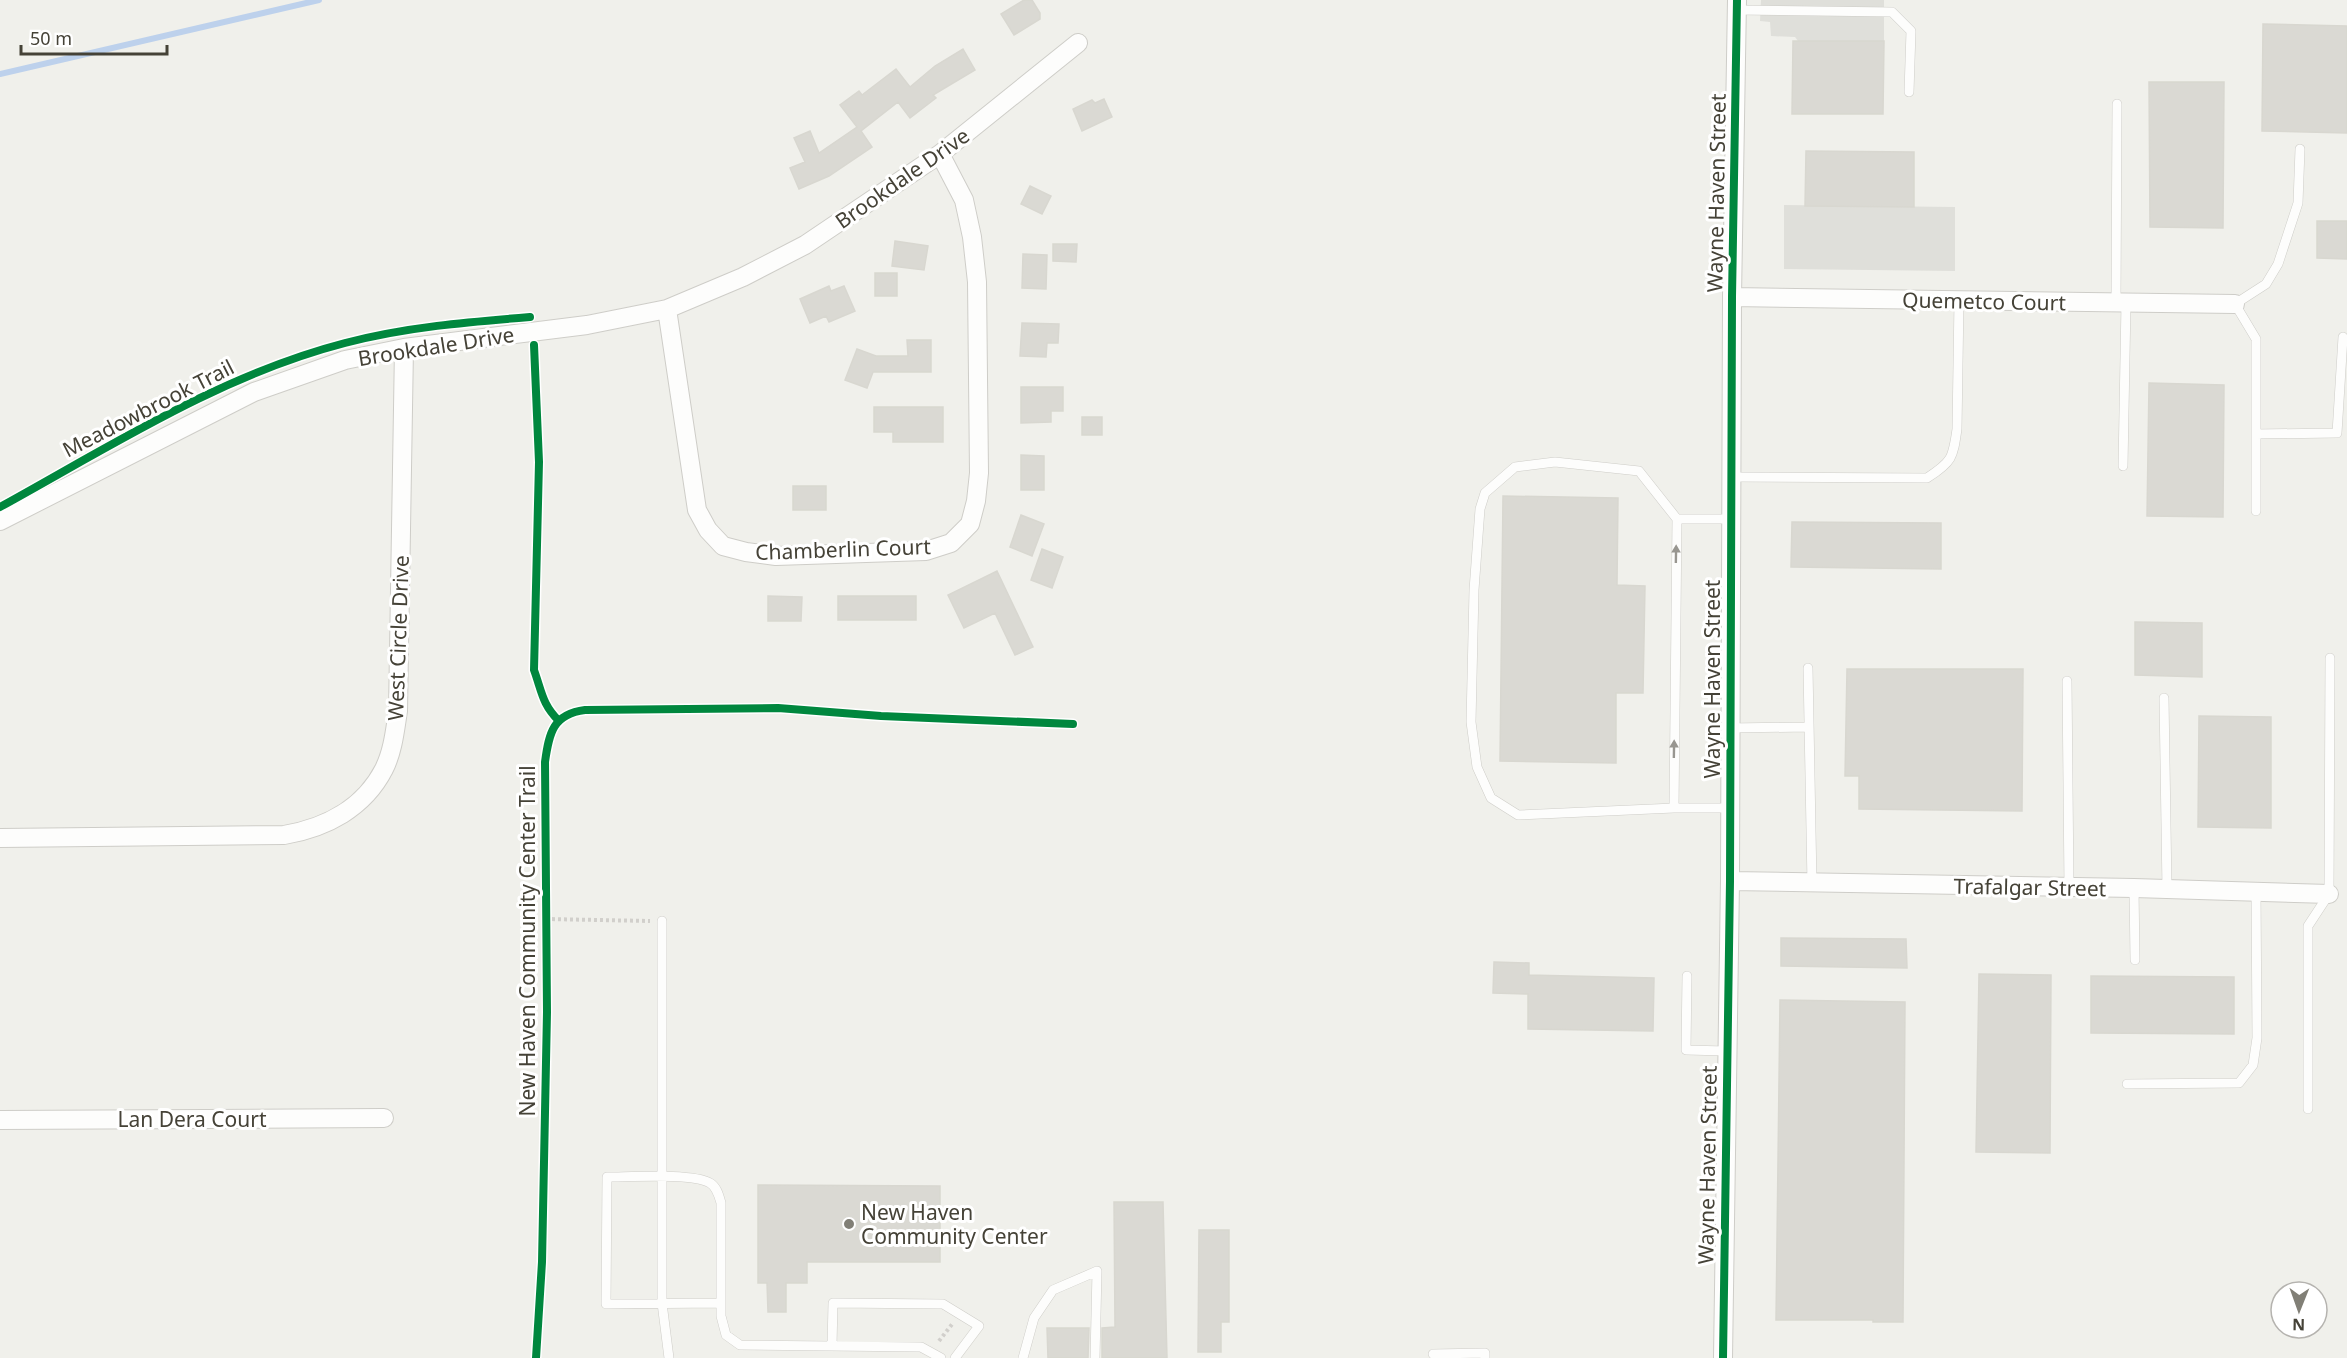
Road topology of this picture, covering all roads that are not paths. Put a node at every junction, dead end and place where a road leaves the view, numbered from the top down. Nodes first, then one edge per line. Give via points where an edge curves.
1 (1737, 5) edge
2 (1078, 43) dead end
3 (1909, 92) dead end
4 (2116, 104) dead end
5 (2300, 149) dead end
6 (940, 154) junction
7 (1732, 297) junction
8 (1959, 300) junction
9 (2121, 302) junction
10 (2235, 304) junction
11 (667, 309) junction
12 (2343, 337) dead end
13 (404, 348) junction
14 (2256, 434) junction
15 (2123, 466) dead end
16 (1731, 477) junction
17 (2256, 511) dead end
18 (1677, 519) junction
19 (1731, 519) junction
20 (0, 521) edge
21 (2330, 658) dead end
22 (1808, 668) dead end
23 (2067, 681) dead end
24 (2164, 698) dead end
25 (1730, 728) junction
26 (1809, 728) junction
27 (1674, 808) junction
28 (1729, 808) junction
29 (0, 838) edge
30 (1730, 881) junction
31 (1812, 884) junction
32 (2069, 888) junction
33 (2134, 888) junction
34 (2167, 889) junction
35 (2256, 891) junction
36 (2329, 894) junction
37 (662, 921) road end
38 (2135, 960) dead end
39 (1687, 976) dead end
40 (1726, 1051) junction
41 (2127, 1084) dead end
42 (2308, 1109) dead end
43 (384, 1118) dead end
44 (0, 1120) edge
45 (661, 1177) junction
46 (721, 1303) junction
47 (662, 1304) junction
48 (832, 1346) junction
49 (1433, 1354) dead end
50 (669, 1358) edge
51 (941, 1358) edge
52 (955, 1358) edge
53 (1023, 1358) edge
54 (1095, 1358) edge
55 (1485, 1358) edge
56 (1723, 1358) edge

1 - 3 lane via 1892,12 1911,31
1 - 7 street, Wayne Haven Street
2 - 6 street, Brookdale Drive
4 - 9 lane
5 - 10 lane via 2298,203 2278,264 2266,284
6 - 11 street, Brookdale Drive via 805,245
6 - 11 street, Chamberlin Court via 964,200 977,282 979,473 969,524 951,543 926,551 776,556 723,546 697,510
7 - 8 street, Quemetco Court
7 - 16 street, Wayne Haven Street
8 - 9 street, Quemetco Court
8 - 16 lane via 1957,429 1955,449 1947,466 1927,478
9 - 10 street, Quemetco Court
9 - 15 lane
10 - 14 lane via 2256,339
11 - 13 street, Brookdale Drive via 587,325
12 - 14 lane via 2337,433
13 - 20 street, Brookdale Drive via 345,360 254,392
13 - 29 street, West Circle Drive via 398,711 384,769 367,792 350,810 323,824 284,835
14 - 17 lane
16 - 19 street, Wayne Haven Street
18 - 19 lane
27 -> 18 lane
18 - 27 lane via 1639,471 1555,462 1515,467 1485,493 1480,509 1474,590 1471,722 1477,767 1491,798 1518,815
19 - 25 street, Wayne Haven Street
21 - 36 lane
22 - 26 lane
23 - 32 lane
24 - 34 lane
25 - 26 lane
25 - 28 street, Wayne Haven Street
26 - 31 lane
27 - 28 lane
28 - 30 street, Wayne Haven Street
30 - 31 street, Trafalgar Street
30 - 40 street, Wayne Haven Street
31 - 32 street, Trafalgar Street
32 - 33 street, Trafalgar Street
33 - 34 street, Trafalgar Street
33 - 38 lane
34 - 35 street, Trafalgar Street
35 - 36 street, Trafalgar Street
35 - 41 lane via 2258,1038 2253,1065 2239,1083
36 - 42 lane via 2308,926
37 - 45 lane
39 - 40 lane via 1686,1050
40 - 56 street, Wayne Haven Street
43 - 44 street, Lan Dera Court
45 - 46 lane via 703,1180 717,1189 721,1203
45 - 47 lane
45 - 47 lane via 607,1177 606,1304
46 - 47 lane
46 - 48 lane via 726,1335 740,1345
47 - 50 lane
48 - 51 lane via 921,1347
48 - 52 lane via 833,1303 944,1304 979,1326
49 - 55 lane via 1485,1353
53 - 54 lane via 1034,1318 1053,1290 1097,1271

